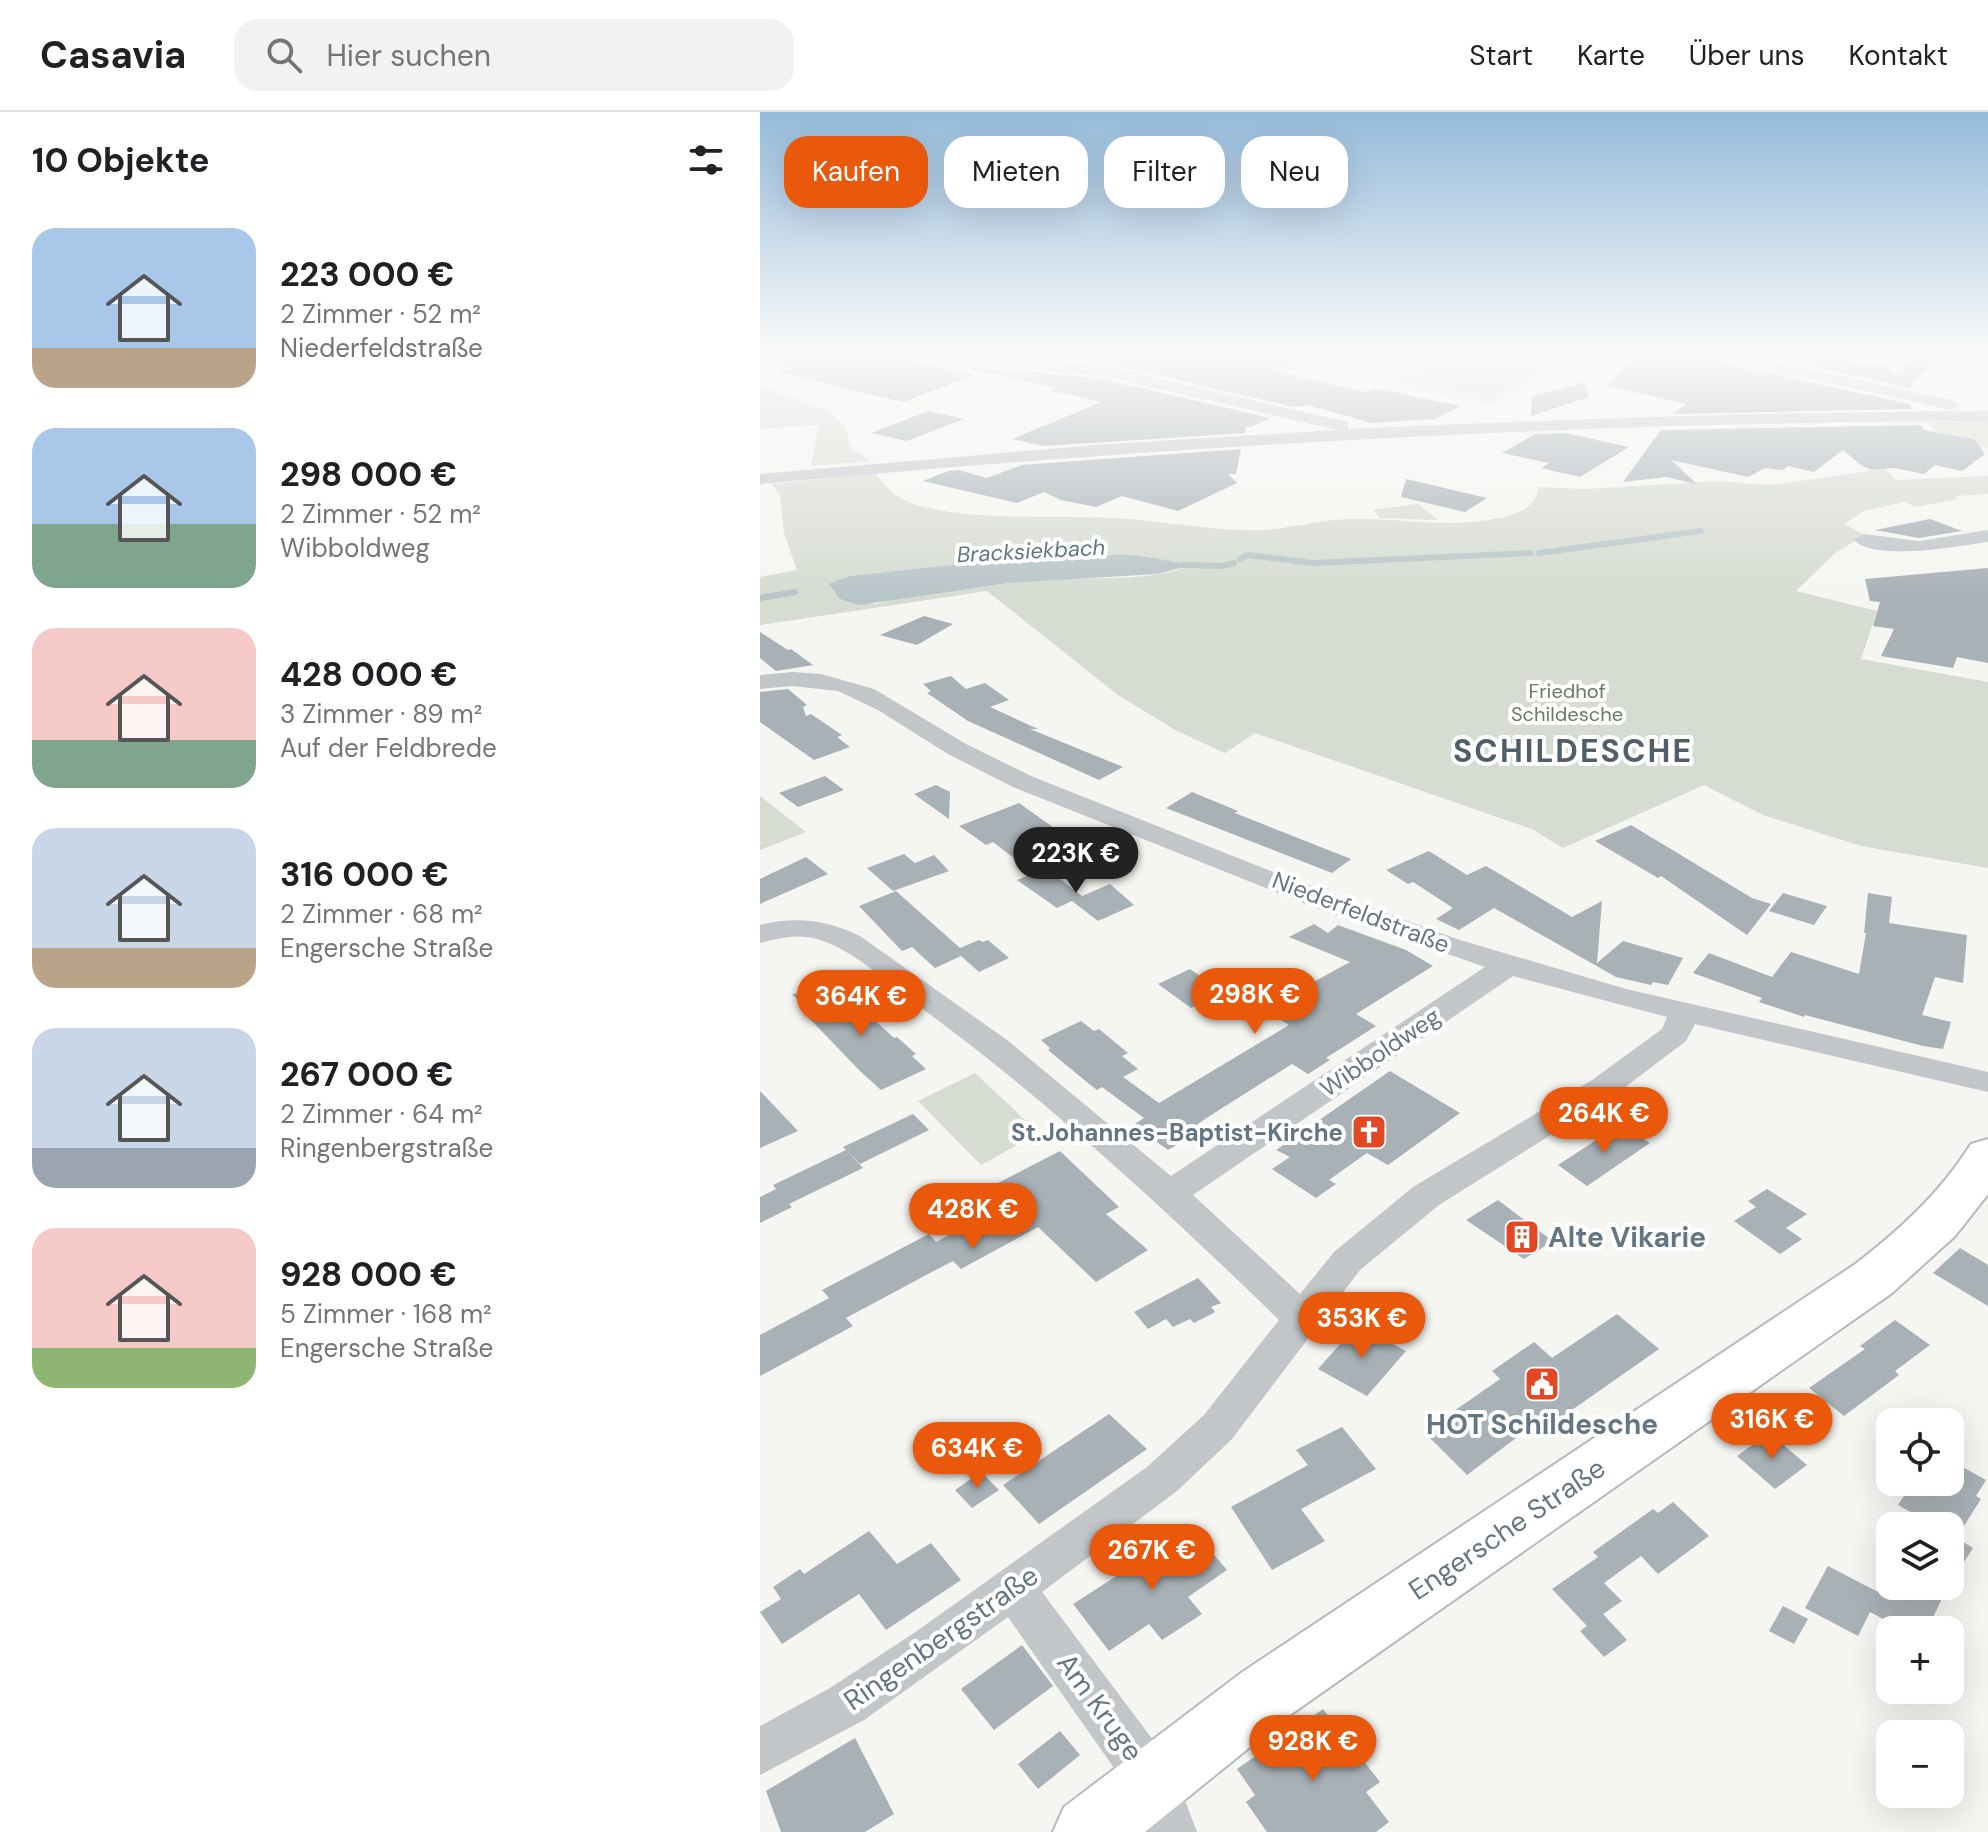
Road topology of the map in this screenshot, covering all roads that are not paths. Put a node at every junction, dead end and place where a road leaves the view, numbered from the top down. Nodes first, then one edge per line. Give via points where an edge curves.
1 (1304, 436) edge
2 (760, 479) edge
3 (1988, 536) edge
4 (1864, 540) dead end
5 (760, 682) edge
6 (760, 934) edge
7 (1509, 965) junction
8 (1684, 1013) junction
9 (1988, 1082) edge
10 (1988, 1155) edge
11 (1170, 1194) junction
12 (1302, 1319) junction
13 (1014, 1589) junction
14 (760, 1752) edge
15 (1162, 1806) edge
16 (1089, 1832) edge

1 - 2 street
3 - 4 street via 1919,547
5 - 7 street, Niederfeldstraße via 828,681 868,692 960,750 1078,804
6 - 11 street via 804,927 828,930 850,942 996,1047
7 - 8 street, Niederfeldstraße
7 - 11 street, Wibboldweg
8 - 9 street, Niederfeldstraße
8 - 12 street, Ringenbergstraße via 1675,1034 1604,1087 1426,1196 1347,1261
10 - 15 main road, Engersche Straße via 1966,1191 1924,1239 1264,1695
11 - 12 street
12 - 13 street, Ringenbergstraße via 1218,1427 1162,1479
13 - 14 street, Ringenbergstraße via 847,1704
13 - 15 street, Am Kruge
15 - 16 main road, Engersche Straße

